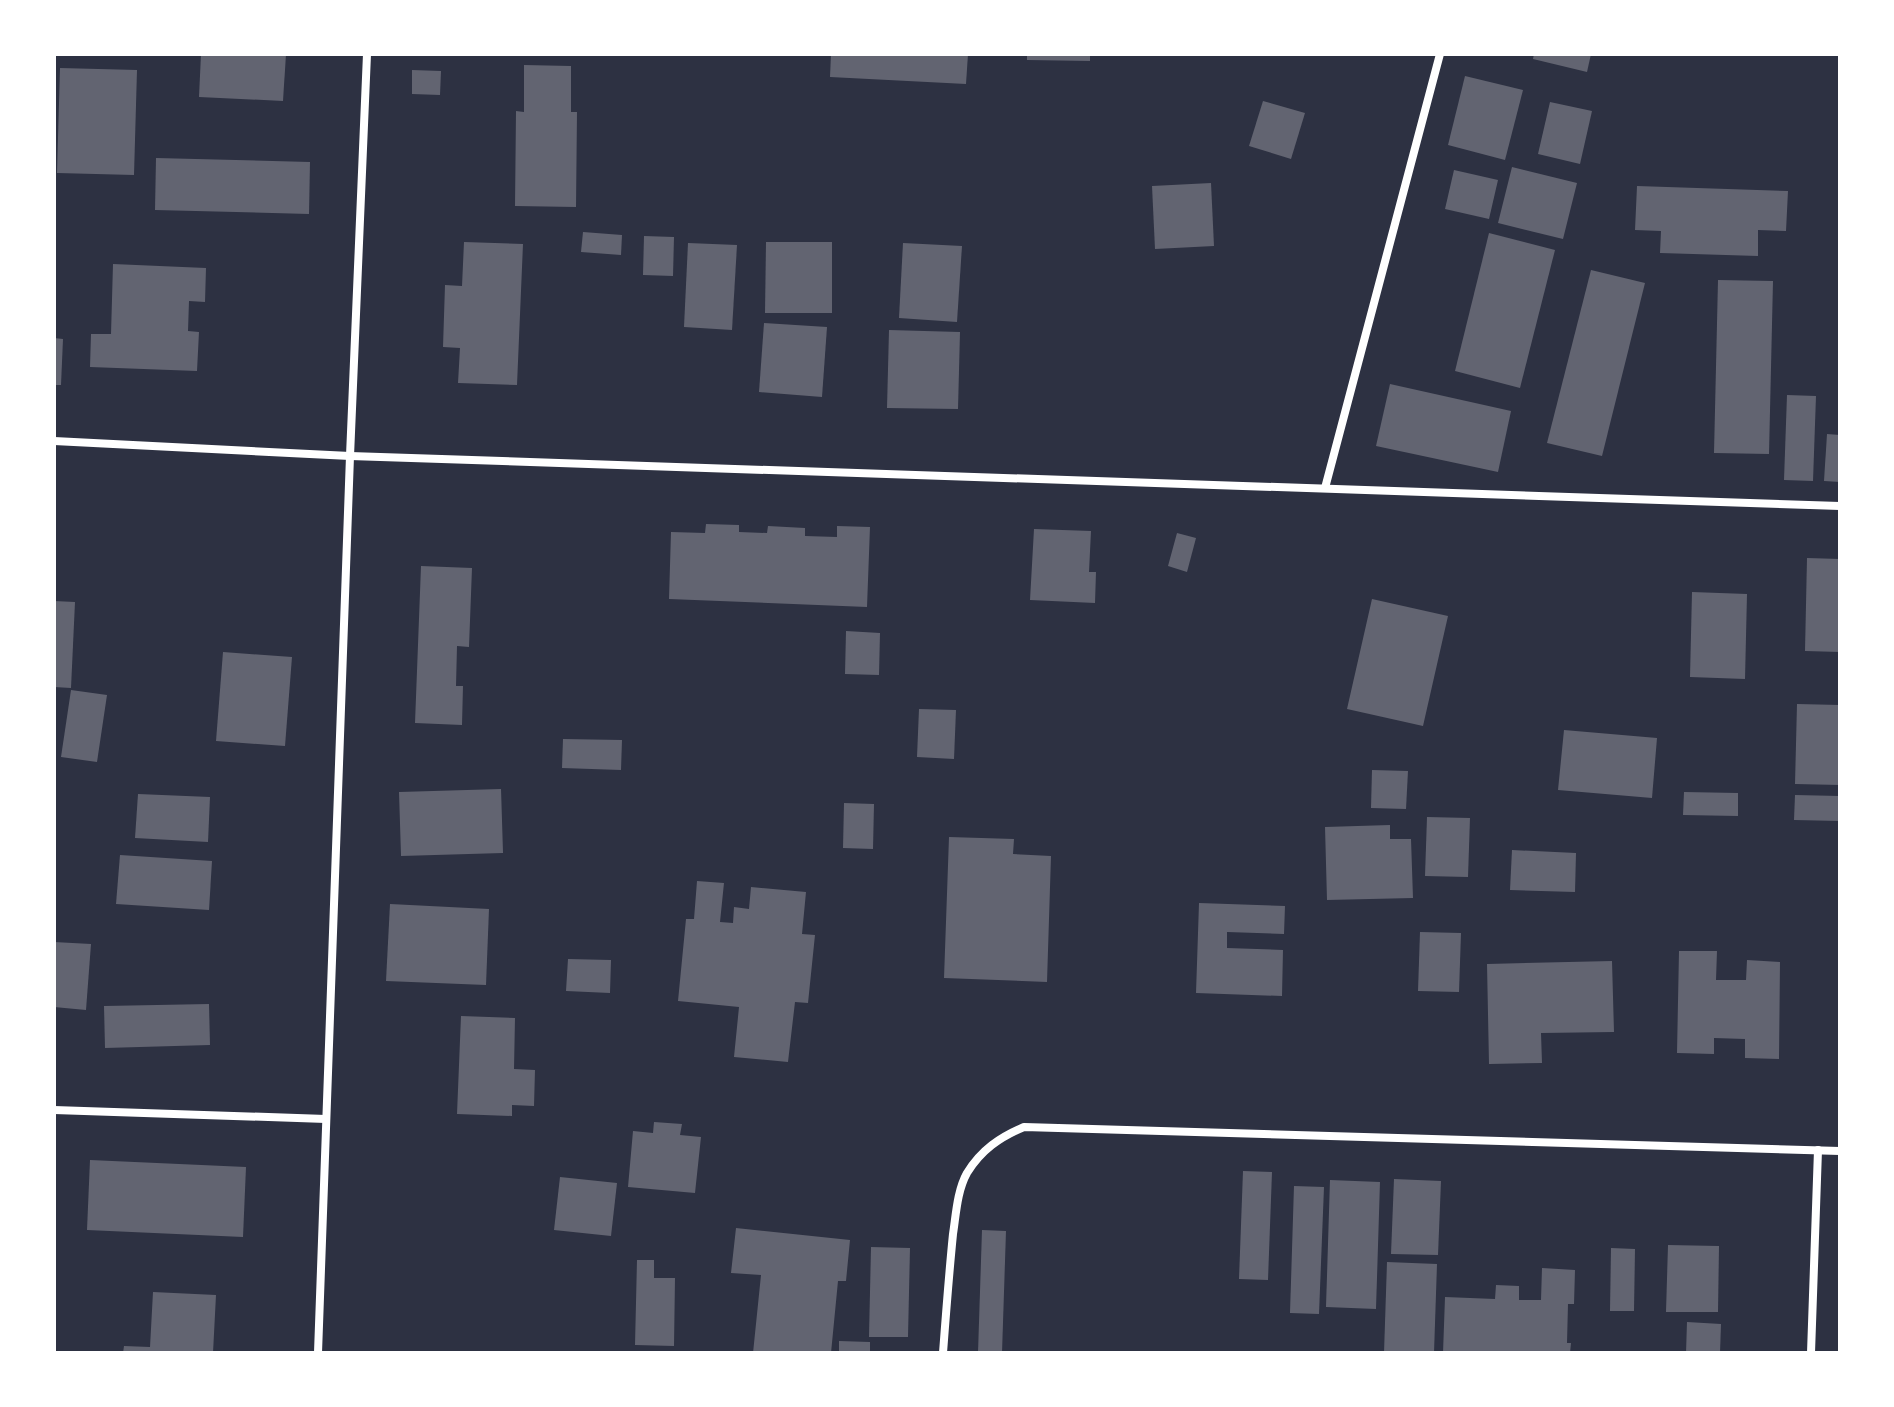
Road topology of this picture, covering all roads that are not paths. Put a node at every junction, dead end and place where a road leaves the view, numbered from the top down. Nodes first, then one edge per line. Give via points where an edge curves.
1 (367, 54) edge
2 (1440, 54) edge
3 (54, 441) edge
4 (350, 456) junction
5 (1325, 488) junction
6 (1840, 506) edge
7 (54, 1110) edge
8 (326, 1119) junction
9 (1818, 1150) junction
10 (1840, 1151) edge
11 (318, 1353) edge
12 (943, 1353) edge
13 (1811, 1353) edge

1 - 4 street
2 - 5 street
3 - 4 street
4 - 5 street
4 - 8 street
5 - 6 street
7 - 8 street
8 - 11 street
9 - 10 street
9 - 12 street via 1024,1127 980,1155 965,1176 956,1208
9 - 13 street

